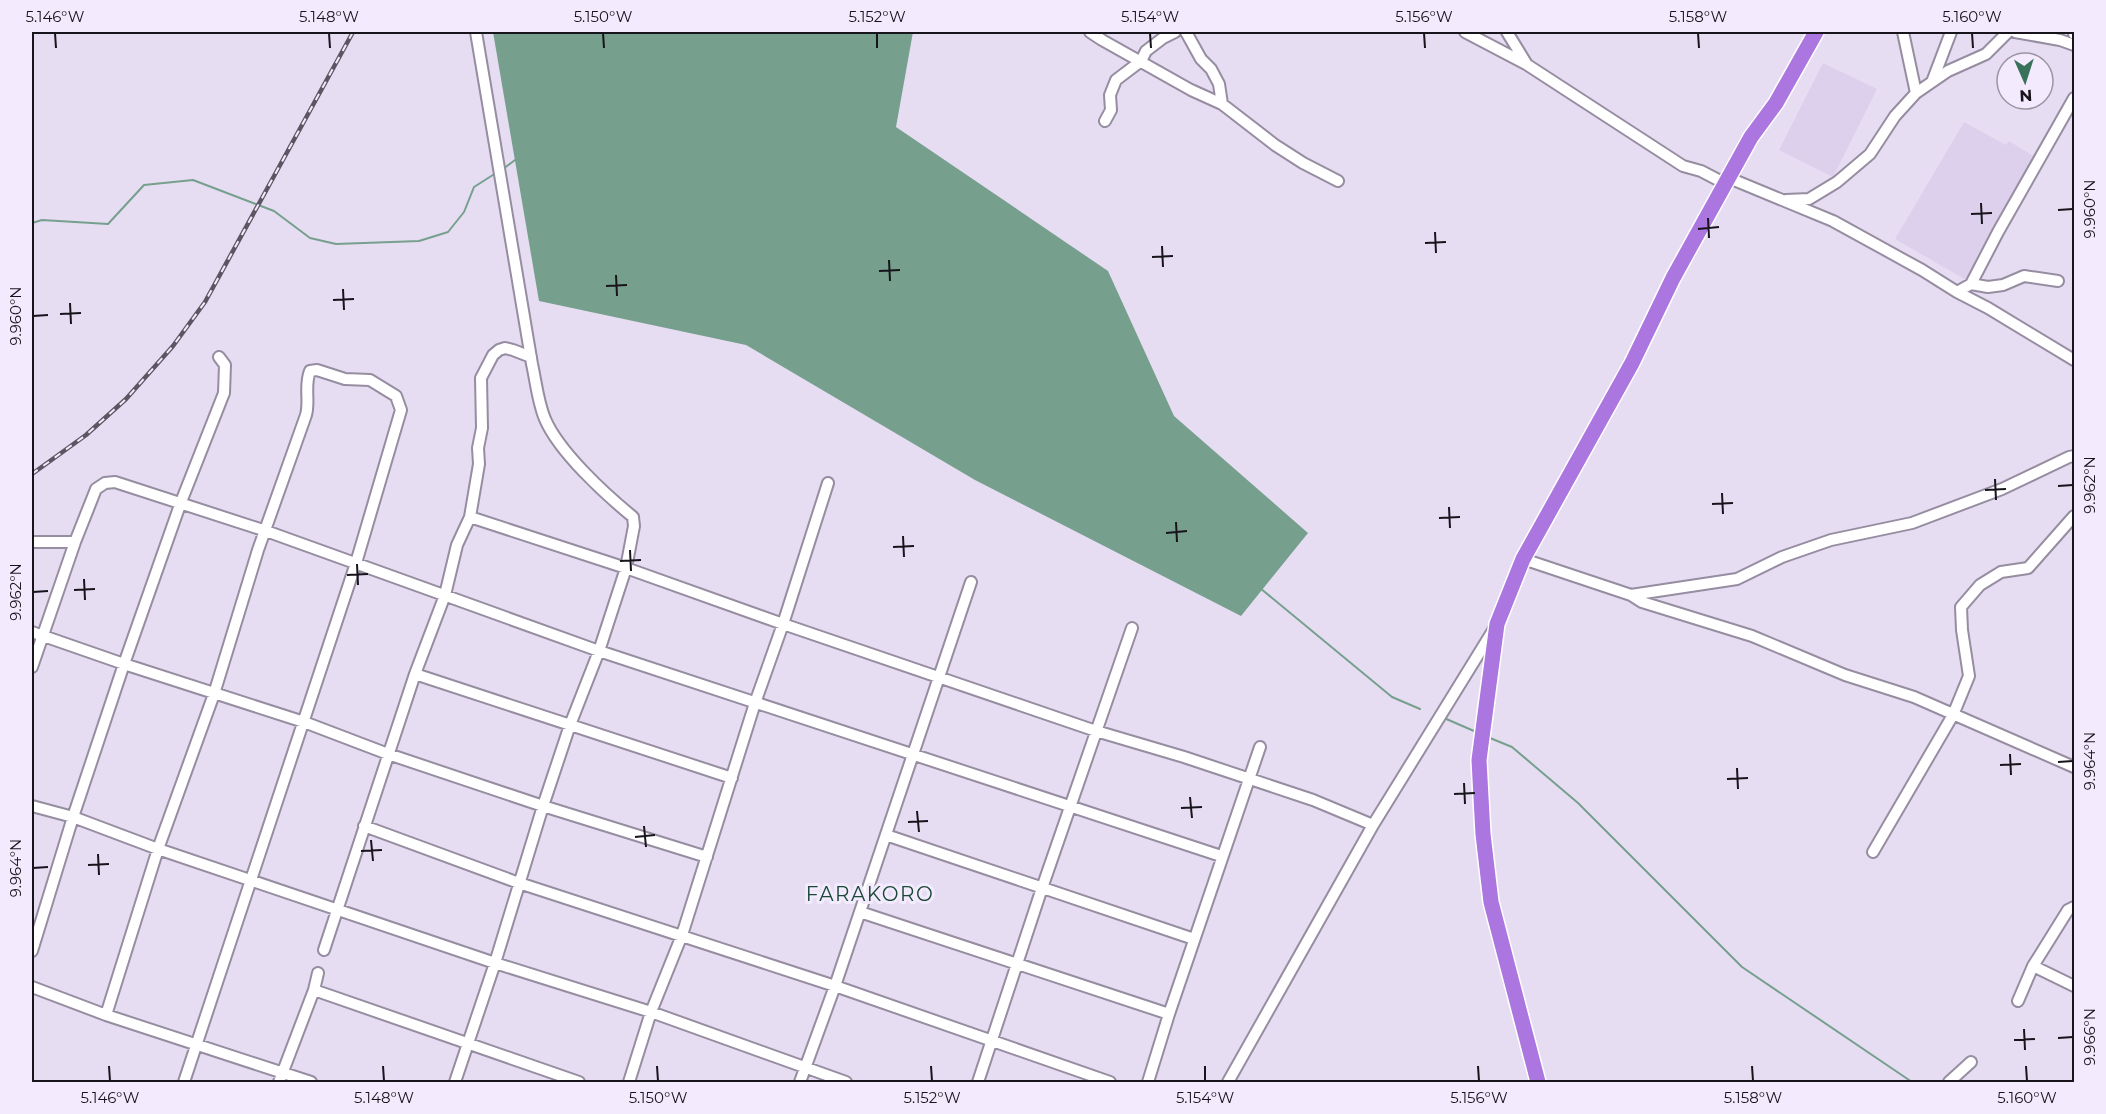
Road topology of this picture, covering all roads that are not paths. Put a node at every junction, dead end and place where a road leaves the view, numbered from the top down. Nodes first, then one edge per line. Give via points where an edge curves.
1 (476, 32) edge
2 (1090, 32) edge
3 (1175, 32) edge
4 (1186, 32) edge
5 (1465, 32) edge
6 (1507, 32) edge
7 (1816, 32) edge
8 (1903, 32) edge
9 (1951, 32) edge
10 (2008, 32) edge
11 (2015, 32) edge
12 (2074, 45) edge
13 (1141, 62) junction
14 (1526, 64) junction
15 (1932, 82) junction
16 (1916, 93) junction
17 (2074, 98) edge
18 (1222, 104) junction
19 (1105, 121) dead end
20 (1338, 181) dead end
21 (1727, 181) junction
22 (1782, 200) junction
23 (2058, 280) dead end
24 (1971, 284) junction
25 (1957, 292) junction
26 (219, 357) dead end
27 (531, 357) junction
28 (2074, 360) edge
29 (2074, 456) edge
30 (828, 483) dead end
31 (181, 502) junction
32 (2074, 516) edge
33 (470, 517) junction
34 (266, 531) junction
35 (32, 542) edge
36 (75, 542) junction
37 (1523, 559) junction
38 (356, 563) junction
39 (626, 567) junction
40 (971, 582) dead end
41 (445, 596) junction
42 (1631, 596) junction
43 (783, 624) junction
44 (1497, 624) junction
45 (1132, 628) dead end
46 (32, 632) edge
47 (43, 636) junction
48 (599, 651) junction
49 (124, 664) junction
50 (32, 667) edge
51 (415, 674) junction
52 (939, 676) junction
53 (214, 694) junction
54 (754, 703) junction
55 (1953, 715) junction
56 (304, 722) junction
57 (570, 725) junction
58 (1096, 731) junction
59 (1260, 747) dead end
60 (914, 753) junction
61 (388, 754) junction
62 (2074, 767) edge
63 (732, 778) junction
64 (1250, 778) junction
65 (1071, 805) junction
66 (32, 806) edge
67 (543, 806) junction
68 (73, 817) junction
69 (1374, 825) junction
70 (364, 826) junction
71 (886, 835) junction
72 (159, 849) junction
73 (1873, 852) dead end
74 (1221, 856) junction
75 (707, 857) junction
76 (250, 881) junction
77 (519, 883) junction
78 (1042, 888) junction
79 (2074, 898) edge
80 (2071, 908) edge
81 (336, 909) junction
82 (860, 912) junction
83 (682, 935) junction
84 (1194, 939) junction
85 (324, 950) dead end
86 (32, 951) edge
87 (495, 963) junction
88 (1017, 965) junction
89 (2033, 966) junction
90 (318, 973) dead end
91 (835, 986) junction
92 (2074, 986) edge
93 (32, 987) edge
94 (314, 990) junction
95 (2018, 1001) dead end
96 (651, 1012) junction
97 (1169, 1014) junction
98 (106, 1015) junction
99 (991, 1042) junction
100 (468, 1043) junction
101 (197, 1044) junction
102 (1971, 1062) dead end
103 (805, 1069) junction
104 (280, 1078) edge
105 (184, 1083) edge
106 (311, 1083) edge
107 (455, 1083) edge
108 (579, 1083) edge
109 (629, 1083) edge
110 (800, 1083) edge
111 (846, 1083) edge
112 (978, 1083) edge
113 (1110, 1083) edge
114 (1148, 1083) edge
115 (1228, 1083) edge
116 (1538, 1083) edge
117 (1949, 1083) edge

1 - 27 street
2 - 13 street
3 - 13 street via 1146,51
4 - 18 street via 1219,84
5 - 14 street
6 - 14 street
7 - 21 highway
8 - 16 street
9 - 15 street
10 - 15 street via 1986,54
11 - 12 street
13 - 18 street
13 - 19 street via 1116,80
14 - 21 street via 1683,166
15 - 16 street
16 - 22 street via 1870,154 1838,182 1809,199
17 - 24 street
18 - 20 street via 1275,145
21 - 22 street
21 - 37 highway
22 - 25 street via 1833,221
23 - 24 street via 2024,276 1988,288
24 - 25 street
25 - 28 street
26 - 31 street via 225,365 224,393
27 - 33 street via 505,348 499,350 481,378 482,428
27 - 39 street via 544,419 560,445 609,498 633,517
29 - 42 street via 1912,524 1831,540 1782,557 1737,579
30 - 43 street
31 - 34 street
31 - 36 street via 115,482 105,483 96,489
31 - 49 street
32 - 55 street via 2028,568 2001,572 1980,585 1961,607 1969,675
33 - 39 street
33 - 41 street via 457,545
34 - 38 street
34 - 38 street via 308,408 310,371 370,380 396,396 401,410
34 - 53 street
35 - 36 street
36 - 47 street
37 - 42 street
37 - 44 highway
38 - 41 street
38 - 56 street
39 - 43 street
39 - 48 street
40 - 52 street
41 - 48 street
41 - 51 street
42 - 55 street via 1752,636
43 - 52 street
43 - 54 street
44 - 69 street
44 - 116 highway via 1479,760 1483,834 1491,902
45 - 58 street
46 - 47 street
47 - 49 street
47 - 50 street
48 - 54 street
48 - 57 street
49 - 53 street
49 - 68 street
51 - 57 street
51 - 61 street
52 - 58 street
52 - 60 street
53 - 56 street
53 - 72 street
54 - 60 street
54 - 63 street
55 - 62 street
55 - 73 street
56 - 61 street
56 - 76 street
57 - 63 street
57 - 67 street
58 - 64 street
58 - 65 street
59 - 64 street
60 - 65 street
60 - 71 street
61 - 67 street
61 - 70 street
63 - 75 street
64 - 69 street
64 - 74 street
65 - 74 street
65 - 78 street
66 - 68 street
67 - 75 street
67 - 77 street
68 - 72 street
68 - 86 street
69 - 115 street
70 - 77 street
70 - 81 street
71 - 78 street
71 - 82 street
72 - 76 street
72 - 98 street
74 - 84 street
75 - 83 street
76 - 81 street
76 - 101 street
77 - 83 street
77 - 87 street
78 - 84 street
78 - 88 street
79 - 80 street
80 - 89 street
81 - 85 street
81 - 87 street
82 - 88 street
82 - 91 street
83 - 91 street
83 - 96 street
84 - 97 street
87 - 96 street
87 - 100 street
88 - 97 street
88 - 99 street
89 - 92 street
89 - 95 street
90 - 94 street
91 - 99 street
91 - 103 street
93 - 98 street
94 - 100 street
94 - 104 street
96 - 103 street
96 - 109 street
97 - 114 street
98 - 101 street
99 - 112 street
99 - 113 street
100 - 107 street
100 - 108 street
101 - 104 street
101 - 105 street
102 - 117 street
103 - 110 street
103 - 111 street
104 - 106 street

